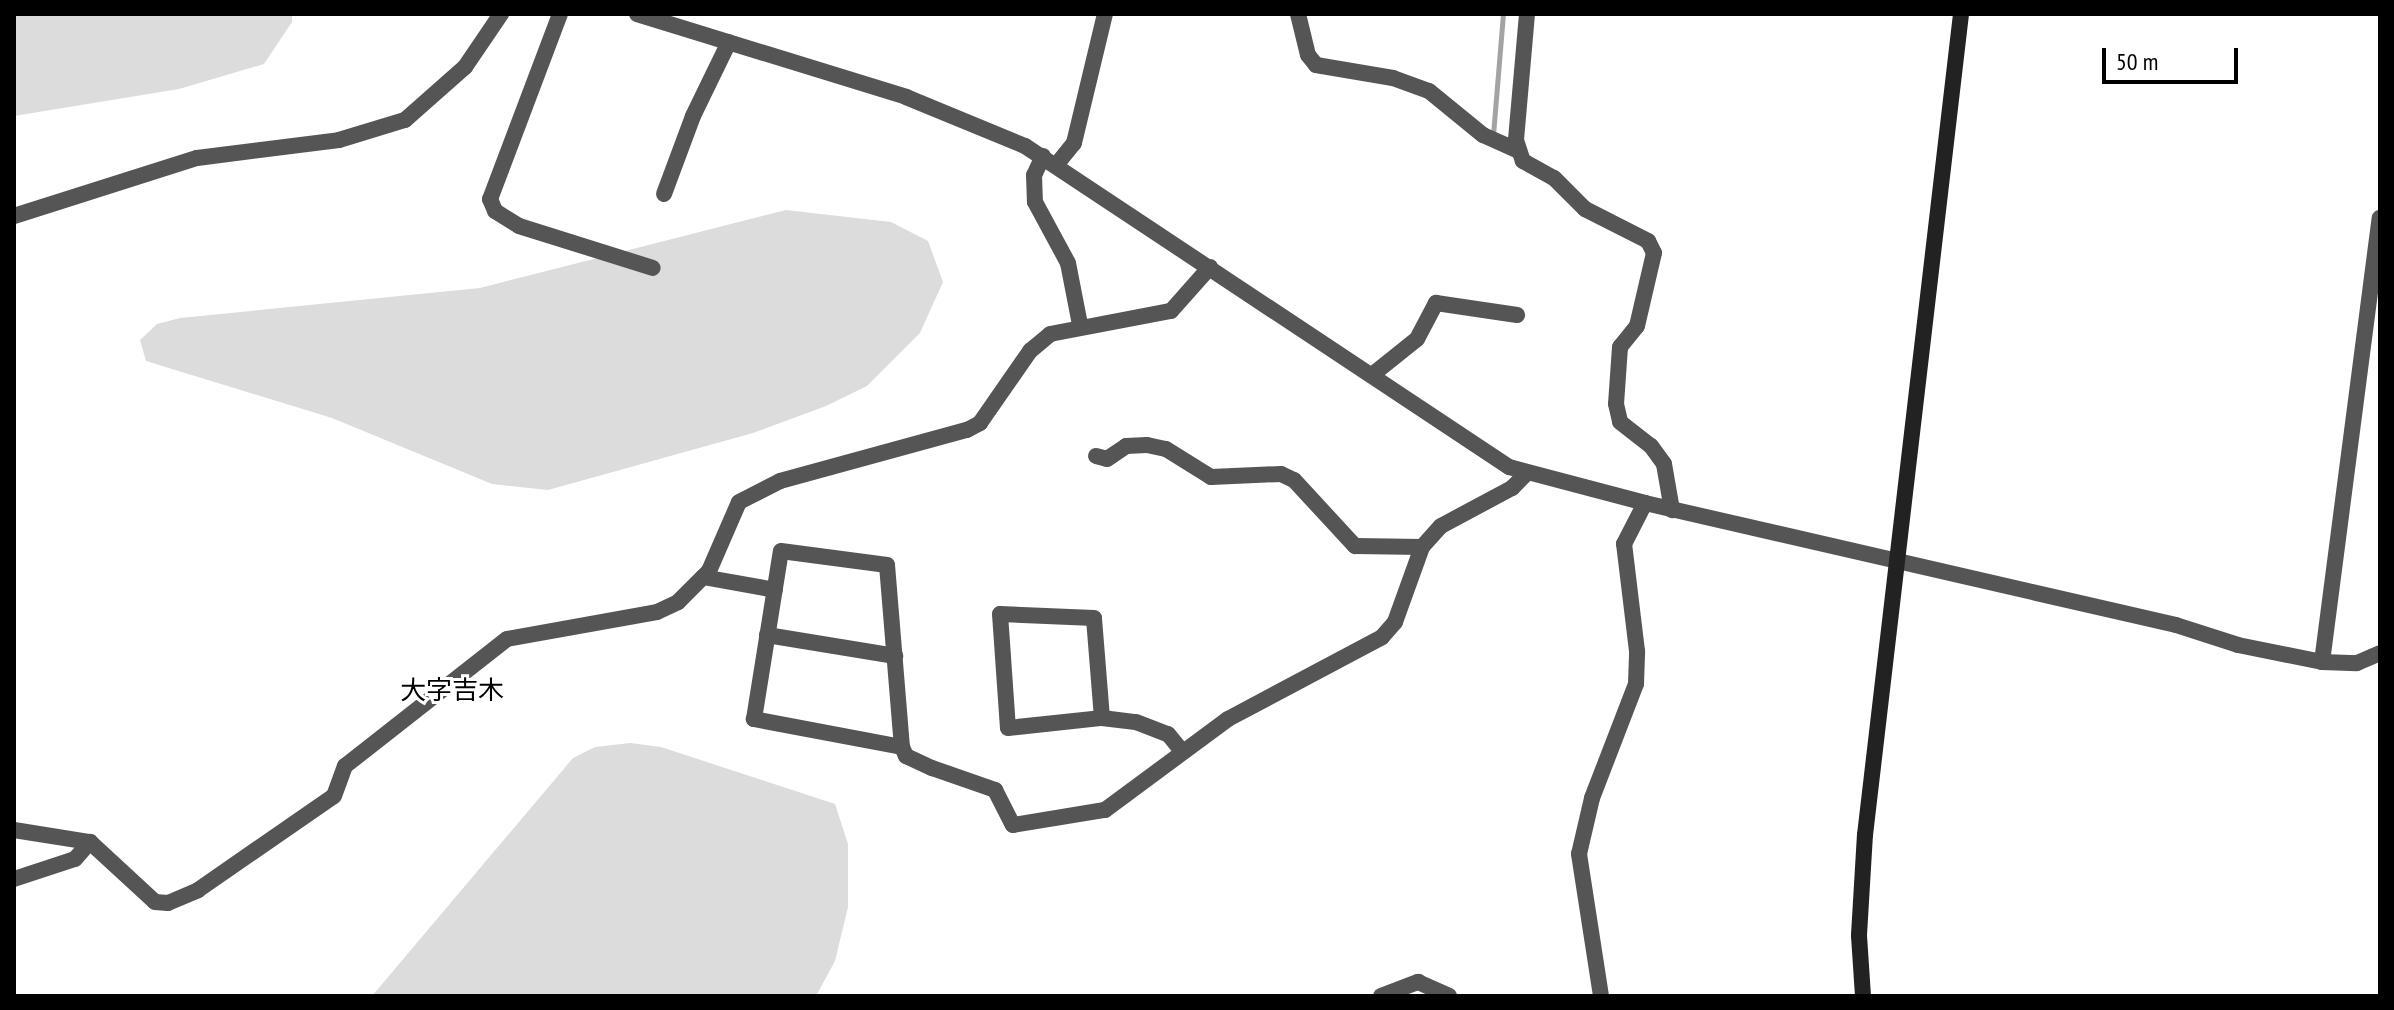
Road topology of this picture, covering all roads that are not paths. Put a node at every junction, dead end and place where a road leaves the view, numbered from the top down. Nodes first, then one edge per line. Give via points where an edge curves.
1 (501, 14) edge
2 (560, 14) edge
3 (637, 14) edge
4 (1105, 14) edge
5 (1298, 14) edge
6 (1527, 14) edge
7 (1961, 14) edge
8 (729, 42) junction
9 (1519, 151) junction
10 (1050, 160) junction
11 (664, 194) dead end
12 (14, 216) edge
13 (2380, 218) edge
14 (1210, 267) junction
15 (653, 268) dead end
16 (1517, 315) dead end
17 (1080, 325) junction
18 (1372, 375) junction
19 (1096, 456) dead end
20 (1527, 473) junction
21 (1645, 503) junction
22 (1672, 510) junction
23 (1422, 547) junction
24 (1899, 561) junction
25 (703, 577) junction
26 (775, 590) junction
27 (767, 635) junction
28 (2380, 653) edge
29 (895, 656) junction
30 (2322, 662) junction
31 (1102, 718) junction
32 (902, 747) junction
33 (1181, 750) junction
34 (14, 830) edge
35 (90, 842) junction
36 (14, 879) edge
37 (1381, 996) edge
38 (1449, 996) edge
39 (1601, 996) edge
40 (1863, 996) edge

1 - 12 street via 465,67 405,120 339,140 197,158
2 - 15 street via 490,199 495,211 519,226
3 - 8 street
4 - 10 street via 1074,143
5 - 9 street via 1308,55 1316,65 1429,91 1483,135
6 - 9 street
7 - 24 street
8 - 10 street via 906,97
8 - 11 street via 693,116
9 - 22 street via 1523,161 1554,178 1585,209 1633,231 1654,253 1637,326 1620,347 1616,404 1620,422 1664,464
10 - 14 street
10 - 17 street via 1034,175 1035,202 1068,263
13 - 30 street
14 - 17 street via 1171,311
14 - 18 street
16 - 18 street via 1436,303 1417,339
17 - 25 street via 1050,334 1030,351 980,423 967,430 780,481 739,502
18 - 20 street via 1509,467
19 - 23 street via 1107,459 1126,446 1147,445 1166,449 1211,477 1281,474 1294,480 1355,546
20 - 21 street
20 - 23 street via 1512,488 1441,526
21 - 22 street
21 - 39 street via 1624,544 1636,684 1592,798 1579,854
22 - 24 street
23 - 33 street via 1395,622 1382,637
24 - 30 street
24 - 40 street via 1865,835 1859,935
25 - 26 street
25 - 35 street via 678,602 657,612 507,639 345,766 334,796 198,890 168,903 155,902
26 - 27 street
26 - 29 street via 781,551 887,565
27 - 29 street
27 - 32 street via 754,719
28 - 30 street via 2357,663
29 - 32 street
31 - 31 street via 1008,728 1000,614 1094,618
31 - 33 street via 1136,722 1168,734
32 - 33 street via 906,756 995,790 1013,825 1105,810
34 - 35 street
35 - 36 street via 75,859
37 - 38 street via 1418,982

